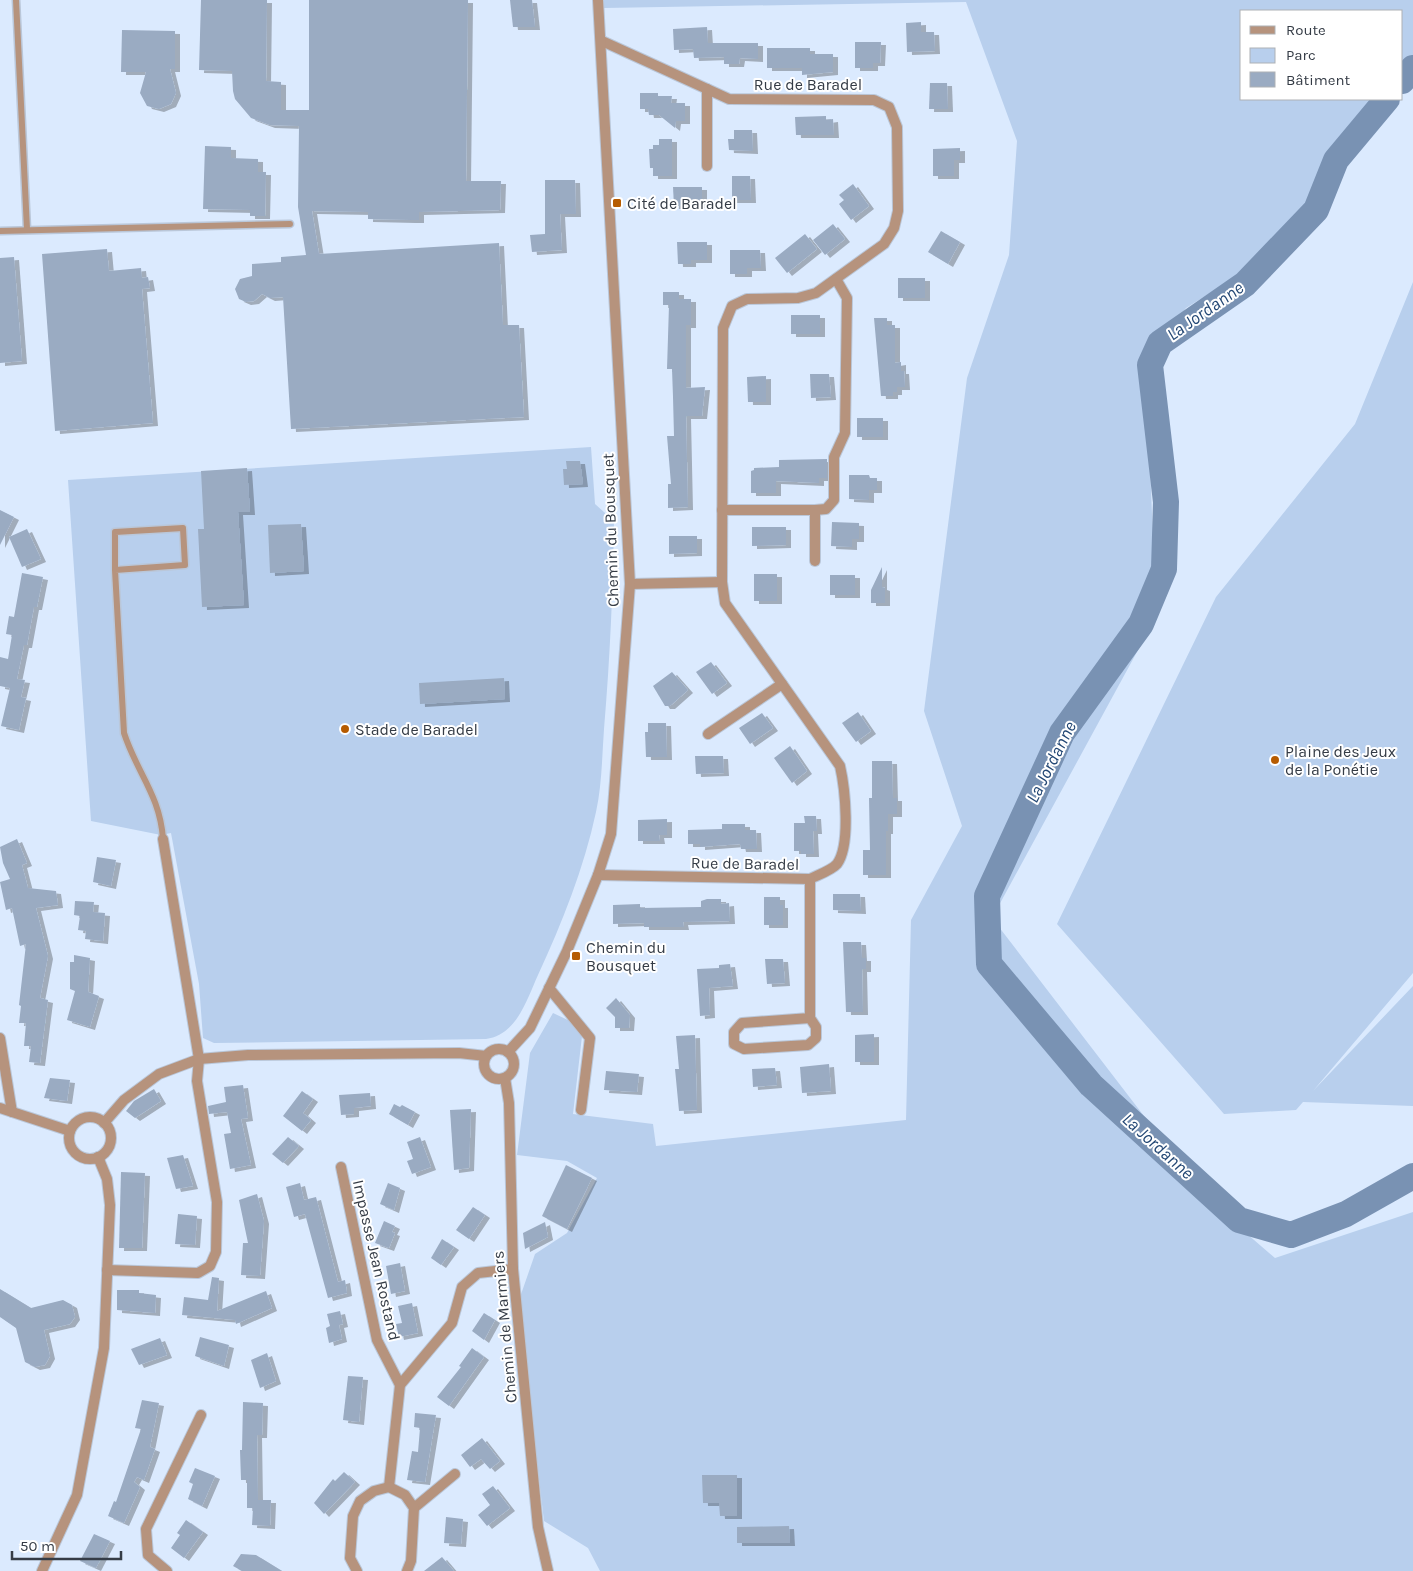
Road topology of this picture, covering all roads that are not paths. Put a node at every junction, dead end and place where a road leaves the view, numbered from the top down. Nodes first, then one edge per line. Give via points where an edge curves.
1 (16, 0) edge
2 (598, 0) edge
3 (602, 41) junction
4 (707, 89) junction
5 (707, 166) dead end
6 (290, 224) dead end
7 (27, 229) junction
8 (0, 231) edge
9 (836, 279) junction
10 (722, 510) junction
11 (815, 510) junction
12 (815, 561) dead end
13 (115, 570) junction
14 (722, 582) junction
15 (630, 584) junction
16 (782, 684) junction
17 (708, 734) dead end
18 (163, 839) joint
19 (598, 875) junction
20 (810, 879) junction
21 (549, 988) junction
22 (810, 1018) junction
23 (0, 1038) edge
24 (508, 1052) junction
25 (486, 1056) junction
26 (199, 1059) junction
27 (505, 1078) junction
28 (0, 1108) edge
29 (581, 1110) dead end
30 (12, 1112) junction
31 (104, 1123) junction
32 (70, 1131) junction
33 (98, 1157) junction
34 (341, 1167) dead end
35 (513, 1269) junction
36 (107, 1270) junction
37 (400, 1385) junction
38 (201, 1415) dead end
39 (455, 1474) dead end
40 (389, 1486) junction
41 (414, 1508) junction
42 (42, 1571) edge
43 (167, 1571) edge
44 (356, 1571) edge
45 (407, 1571) edge
46 (548, 1571) edge

1 - 7 lane
2 - 3 street, Chemin du Bousquet
3 - 4 street, Rue de Baradel
3 - 15 street, Chemin du Bousquet
4 - 5 street
4 - 9 street, Rue de Baradel via 729,99 874,100 889,108 897,127 898,210 894,228 884,244
6 - 7 lane
7 - 8 lane
9 - 10 street, Rue de Baradel via 816,293 798,298 747,298 732,306 723,328
9 - 11 street via 847,298 845,433 834,457 834,500 826,509
10 - 11 street
10 - 14 street, Rue de Baradel
11 - 12 street
13 - 13 lane via 115,532 183,528 185,565
13 - 18 lane via 124,733 130,754 154,795 162,820
14 - 15 street
14 - 16 street, Rue de Baradel via 725,603
15 - 19 street, Chemin du Bousquet via 611,834
16 - 17 street
16 - 20 street, Rue de Baradel via 840,766 844,782 844,849 836,865
18 - 26 street
19 - 20 street, Rue de Baradel
19 - 21 street, Chemin du Bousquet
20 - 22 street
21 - 24 street, Chemin du Bousquet via 530,1028
21 - 29 street via 590,1038
22 - 22 street via 742,1023 734,1032 734,1044 744,1048 808,1045 816,1038 816,1027
23 - 30 street
24 - 25 street via 496,1050
24 - 27 street via 514,1066
25 - 26 street via 458,1053 248,1054
25 - 27 street via 484,1067 490,1076 500,1080
26 - 31 street via 159,1074 124,1100
26 - 36 street via 197,1081 217,1202 216,1252 210,1266 198,1273
27 - 35 street, Chemin de Marmiers via 509,1103
28 - 30 street
30 - 32 street
31 - 32 street via 92,1117 85,1118
31 - 33 street via 109,1130 110,1142
32 - 33 street via 70,1143 76,1153 86,1158
33 - 36 street via 107,1179 110,1205
34 - 37 street, Impasse Jean Rostand via 377,1340
35 - 37 street via 478,1273 462,1287 452,1323
35 - 46 street, Chemin de Marmiers via 538,1527
36 - 42 street via 104,1348 77,1495
37 - 40 street
38 - 43 street via 146,1529 148,1555
39 - 41 street
40 - 41 street via 405,1495
40 - 44 street via 360,1501 353,1516 350,1558
41 - 45 street via 411,1561

